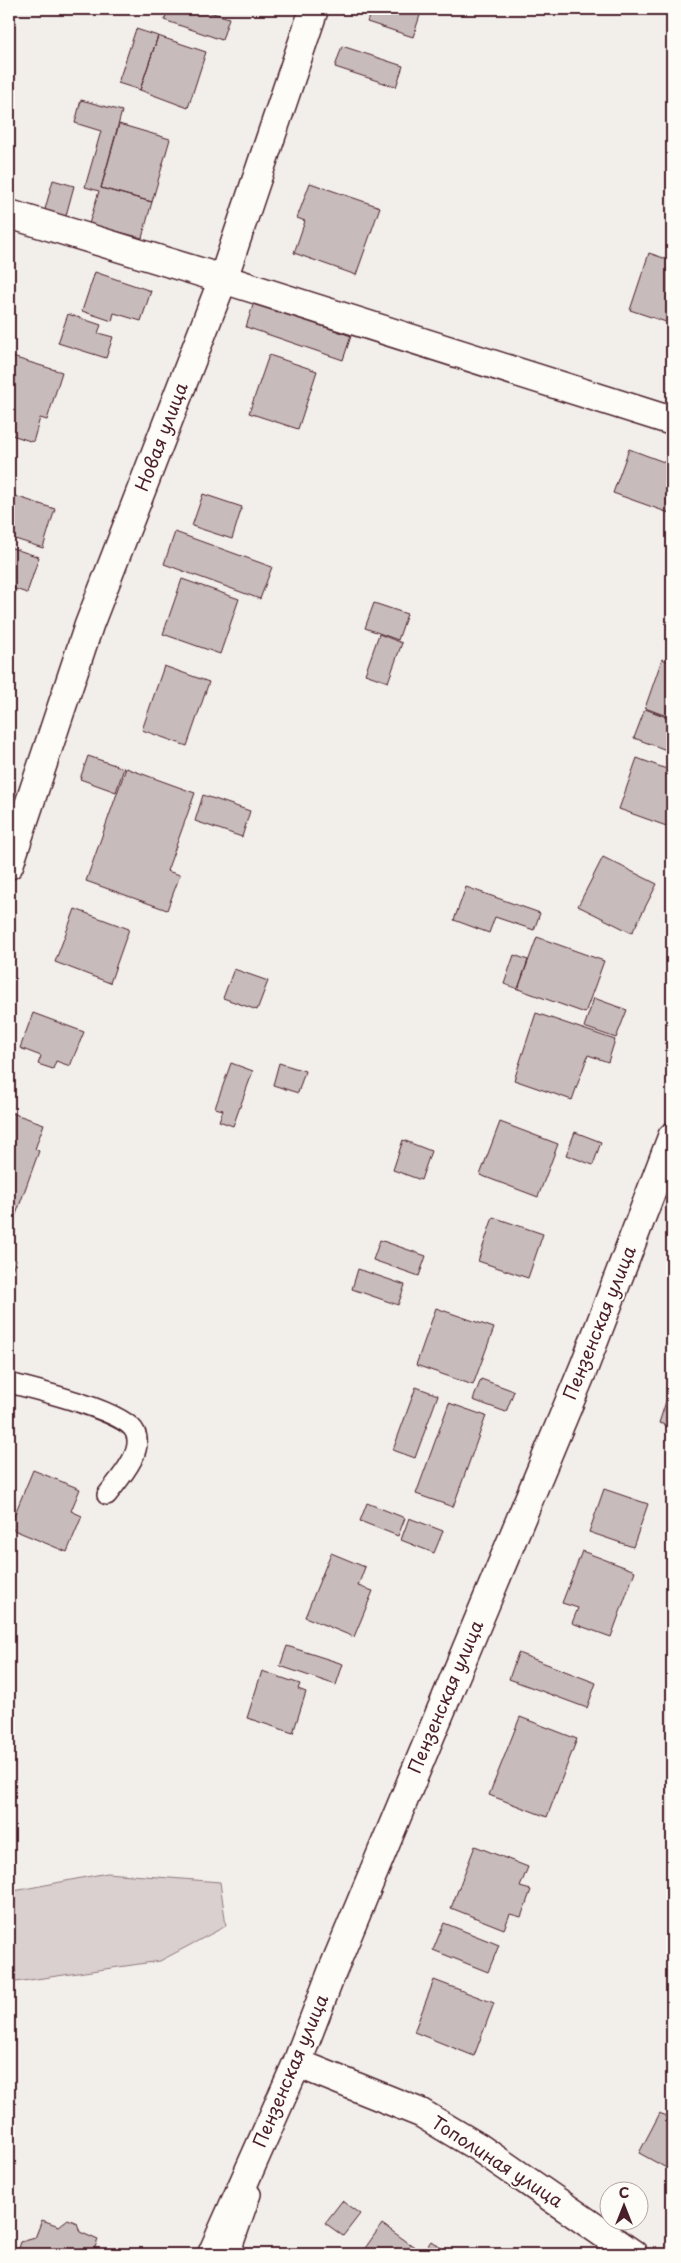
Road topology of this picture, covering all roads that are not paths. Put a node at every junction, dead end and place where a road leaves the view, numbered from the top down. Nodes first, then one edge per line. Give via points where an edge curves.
1 (314, 9) edge
2 (9, 214) edge
3 (223, 279) junction
4 (672, 421) edge
5 (9, 865) edge
6 (672, 1137) edge
7 (9, 1382) edge
8 (106, 1495) dead end
9 (297, 2063) junction
10 (212, 2254) edge
11 (230, 2254) edge
12 (633, 2254) edge

1 - 3 street, Новая улица
2 - 3 street
3 - 4 street
3 - 5 street, Новая улица via 89,625
6 - 9 street, Пензенская улица via 584,1367
7 - 8 lane via 121,1418 135,1432 137,1446 128,1468
9 - 10 street, Пензенская улица
9 - 11 lane
9 - 12 street, Тополиная улица via 421,2113 478,2146

